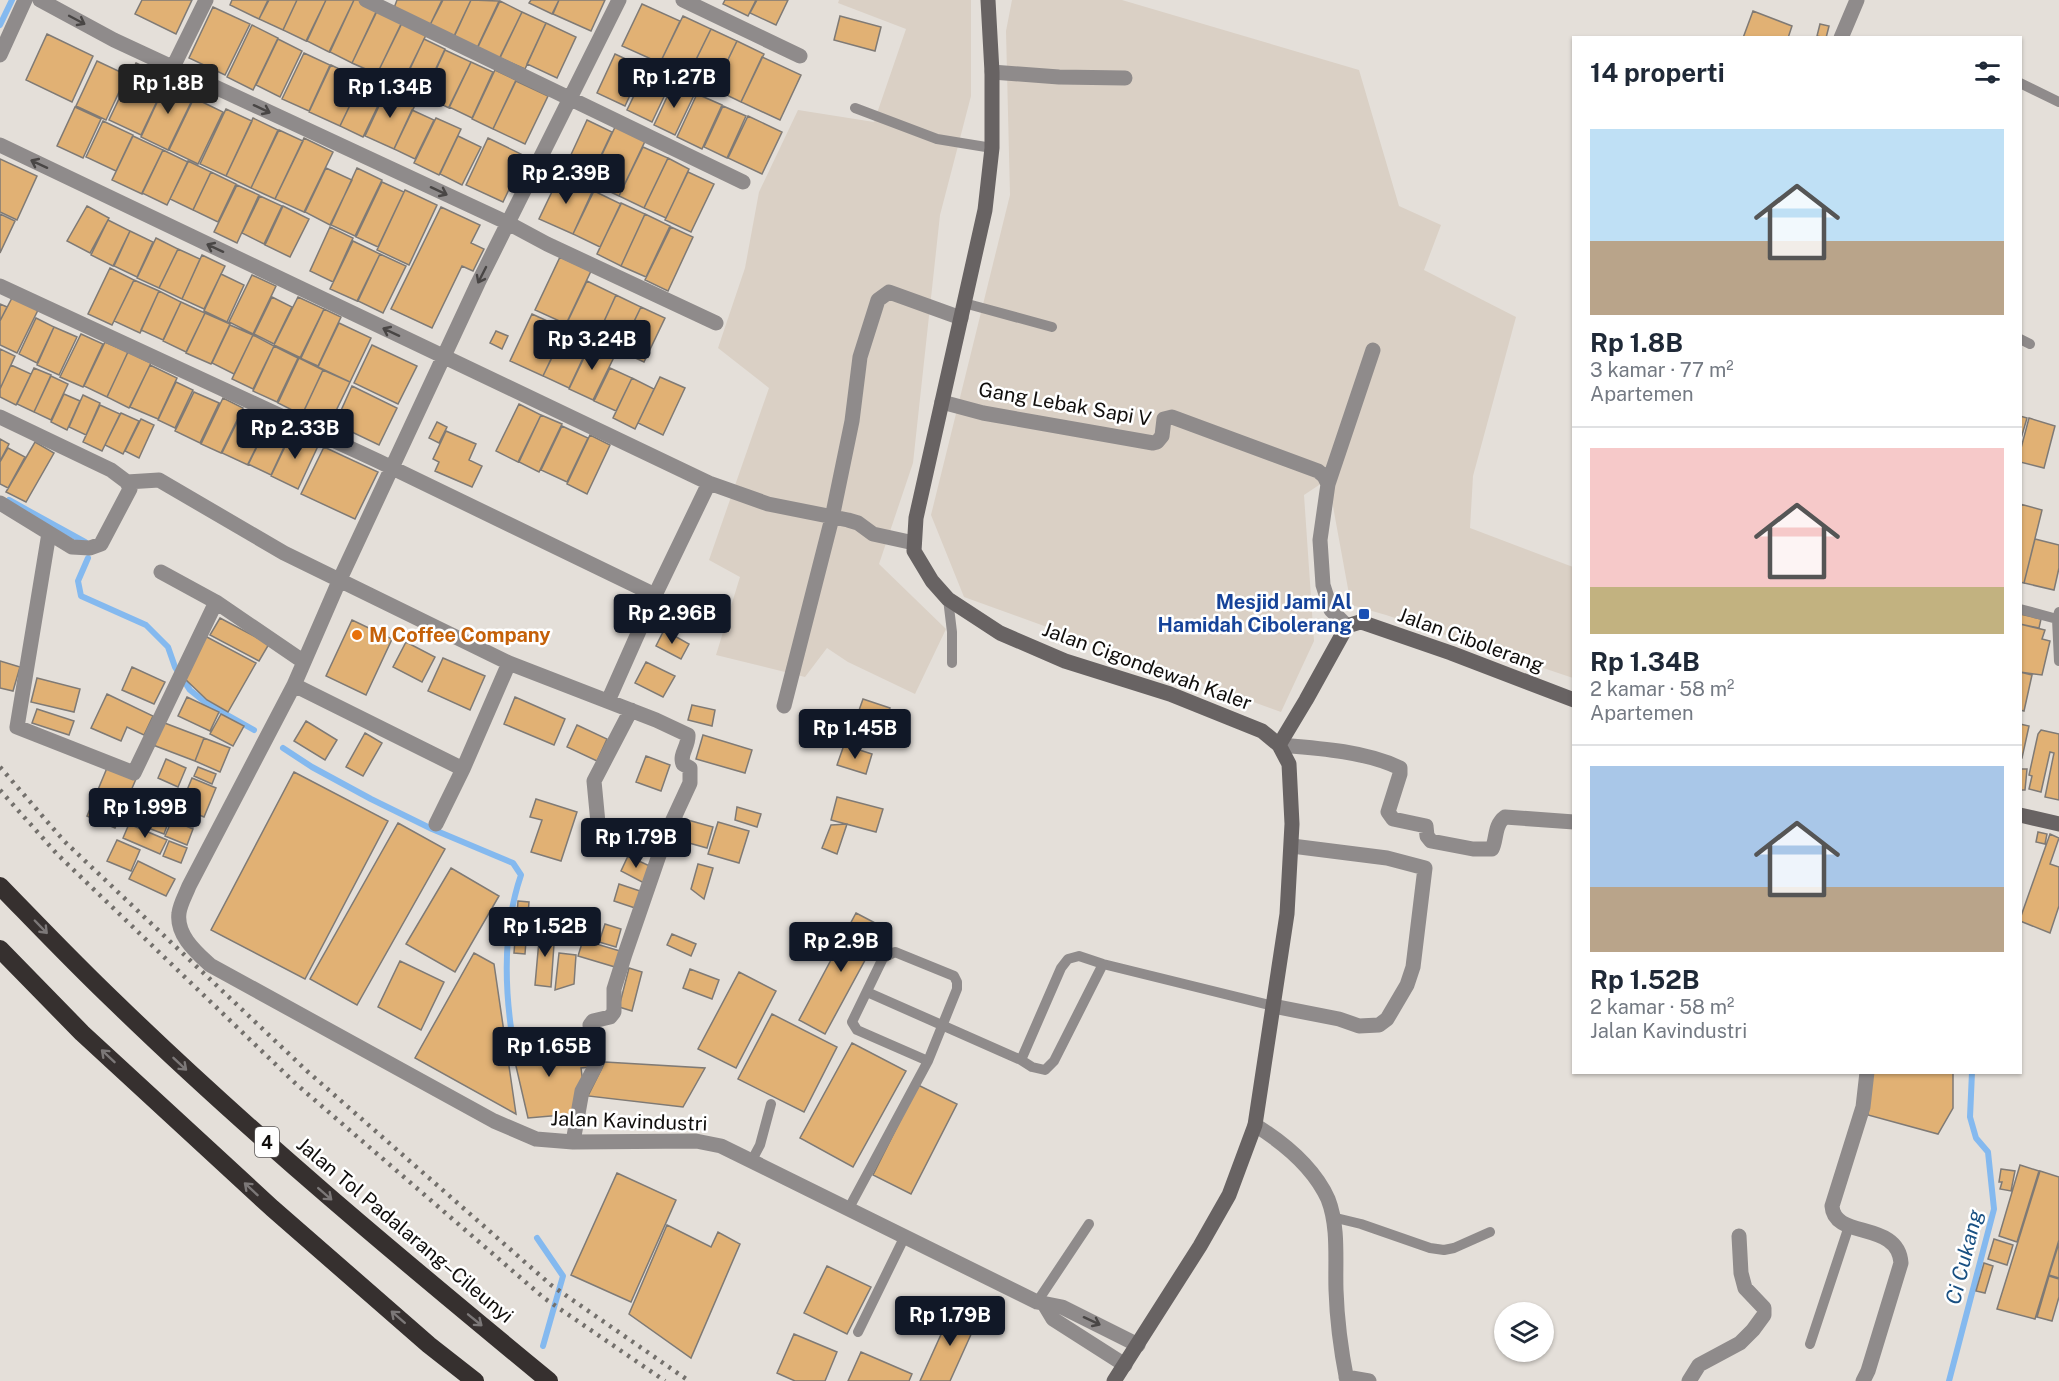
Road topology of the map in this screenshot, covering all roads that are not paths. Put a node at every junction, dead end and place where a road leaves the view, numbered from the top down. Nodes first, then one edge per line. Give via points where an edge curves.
1 (26, 0) edge
2 (39, 0) edge
3 (206, 0) edge
4 (619, 0) edge
5 (683, 0) edge
6 (988, 0) edge
7 (1857, 0) edge
8 (371, 1) edge
9 (1841, 36) edge
10 (0, 55) edge
11 (800, 56) dead end
12 (173, 67) junction
13 (992, 72) junction
14 (1125, 78) dead end
15 (2022, 84) edge
16 (571, 99) junction
17 (2059, 102) edge
18 (855, 108) dead end
19 (0, 145) edge
20 (992, 148) junction
21 (743, 182) dead end
22 (508, 223) junction
23 (0, 286) edge
24 (963, 311) junction
25 (716, 323) dead end
26 (1052, 327) dead end
27 (1373, 350) dead end
28 (444, 357) junction
29 (942, 402) junction
30 (0, 417) edge
31 (393, 468) junction
32 (127, 482) junction
33 (709, 483) junction
34 (1328, 484) junction
35 (0, 503) edge
36 (832, 518) junction
37 (49, 533) junction
38 (914, 543) junction
39 (161, 572) dead end
40 (340, 579) junction
41 (655, 595) junction
42 (948, 599) junction
43 (216, 602) junction
44 (2022, 609) edge
45 (2058, 616) edge
46 (1347, 626) junction
47 (2059, 661) edge
48 (304, 662) junction
49 (509, 663) junction
50 (952, 663) dead end
51 (294, 685) junction
52 (1572, 699) edge
53 (608, 701) junction
54 (784, 706) dead end
55 (631, 710) junction
56 (1279, 745) junction
57 (463, 769) junction
58 (2022, 815) edge
59 (1572, 822) edge
60 (436, 824) dead end
61 (2059, 824) edge
62 (1431, 841) junction
63 (1292, 846) junction
64 (596, 847) dead end
65 (1425, 868) junction
66 (0, 886) edge
67 (0, 949) edge
68 (1103, 964) junction
69 (867, 992) junction
70 (1273, 1006) junction
71 (941, 1026) junction
72 (1021, 1060) junction
73 (928, 1061) junction
74 (1867, 1074) edge
75 (771, 1104) dead end
76 (1255, 1125) junction
77 (573, 1142) junction
78 (752, 1160) junction
79 (849, 1208) junction
80 (1332, 1217) junction
81 (1089, 1224) dead end
82 (1849, 1226) junction
83 (1490, 1232) dead end
84 (1739, 1236) dead end
85 (904, 1238) junction
86 (1041, 1303) junction
87 (858, 1332) dead end
88 (1810, 1344) dead end
89 (1138, 1345) junction
90 (1125, 1365) junction
91 (1347, 1379) edge
92 (475, 1381) edge
93 (549, 1381) edge
94 (1114, 1381) edge
95 (1370, 1381) edge
96 (1689, 1381) edge
97 (1863, 1381) edge

1 - 10 street
2 -> 12 street
3 - 12 street
4 - 16 street
5 - 11 street
6 - 13 main road, Jalan Cigondewah Kaler
7 - 9 street
8 - 16 street
12 -> 22 street
13 - 14 street
13 - 20 main road, Jalan Cigondewah Kaler
15 - 17 lane
16 - 21 street
16 - 22 street
18 - 20 lane via 936,139
28 -> 19 street
20 - 24 main road, Jalan Cigondewah Kaler via 985,210
22 - 25 street
22 -> 28 street
23 - 31 street
24 - 26 lane
24 - 29 main road, Jalan Cigondewah Kaler
24 - 36 street via 889,292 878,300 860,357 852,421
27 - 34 street
28 - 31 street
28 - 33 street
29 - 34 street, Gang Lebak Sapi V via 1153,443 1162,436 1165,417 1172,417 1318,471
29 - 38 main road, Jalan Cigondewah Kaler
30 - 32 street via 111,470
31 - 40 street
31 - 41 street
32 - 37 street via 129,493 101,544 72,547
32 - 40 street via 159,480 284,553
33 - 36 street via 768,504
33 - 41 street
34 - 46 street via 1320,550 1323,585 1331,610
35 - 37 street
36 - 38 street via 858,523 873,534
36 - 54 street
37 - 43 street via 17,727 134,773
38 - 42 main road, Jalan Cigondewah Kaler via 918,559
39 - 43 street
40 - 48 street
40 - 49 street
41 - 53 street
42 - 50 lane
42 - 56 main road, Jalan Cigondewah Kaler via 1000,633 1065,661 1238,720 1262,731
43 - 48 street
44 - 45 lane
45 - 47 lane
46 - 52 main road, Jalan Cibolerang via 1364,623
46 - 56 main road
48 - 51 street
49 - 53 street
49 - 57 street
51 - 57 street
51 - 77 street, Jalan Kavindustri via 189,886 179,914 183,934 193,950 210,964 494,1120 536,1139
53 - 55 street
55 - 64 street via 594,781
55 - 77 street via 688,735 681,757 682,764 690,768 690,783 666,835 628,943 614,988 613,1014 590,1025 595,1066 582,1090
56 - 62 street via 1354,754 1400,768 1389,816 1426,826
56 - 63 main road via 1289,764
57 - 60 street
58 - 61 main road
59 - 62 street via 1505,817 1492,849
62 - 65 street
63 - 65 street via 1387,858
63 - 70 main road via 1287,914
65 - 70 street via 1413,967 1387,1018 1379,1025 1359,1026
66 -> 93 highway, Jalan Tol Padalarang–Cileunyi / 4 via 114,1002 222,1103 395,1255
92 -> 67 highway, 4 via 272,1208 82,1033
68 - 70 lane
68 - 72 lane via 1054,1061 1045,1070
68 - 72 lane via 1079,956 1068,959
69 - 71 lane
69 - 71 lane via 884,957 895,952 954,976 957,988
69 - 73 lane via 852,1022 857,1030
70 - 76 main road
71 - 72 lane
71 - 73 lane
73 - 79 lane
74 - 82 street via 1863,1107 1832,1206 1834,1215
75 - 78 lane
76 - 80 street via 1276,1138 1310,1171 1328,1200
76 - 89 main road via 1229,1195
77 - 78 street, Jalan Kavindustri via 696,1141 722,1146
78 - 79 street, Jalan Kavindustri
79 - 85 street, Jalan Kavindustri
80 - 83 lane via 1444,1250
80 - 91 street via 1336,1293
81 - 86 lane
82 - 88 lane
82 - 97 street via 1890,1239 1900,1258
84 - 96 street via 1744,1288 1764,1308 1764,1315 1740,1343 1699,1365
85 - 86 street, Jalan Kavindustri
85 - 87 lane
86 -> 89 street, Jalan Kavindustri via 1062,1307
86 - 90 street, Jalan Kavindustri via 1053,1319
89 - 90 main road
90 - 94 main road
91 - 95 street

